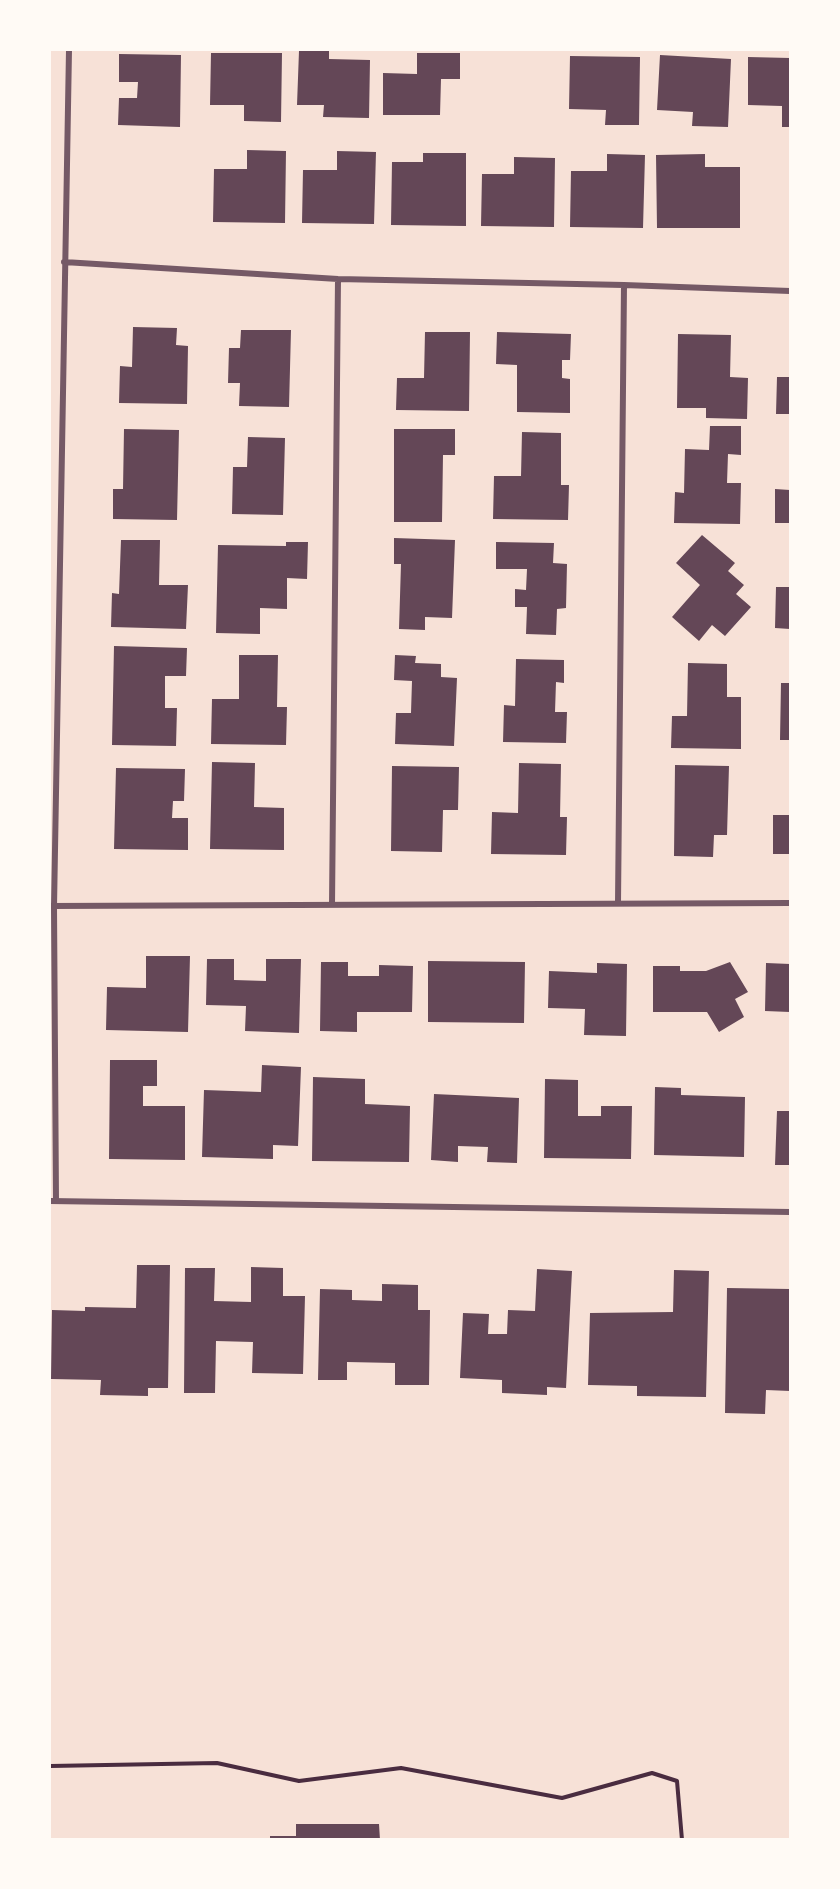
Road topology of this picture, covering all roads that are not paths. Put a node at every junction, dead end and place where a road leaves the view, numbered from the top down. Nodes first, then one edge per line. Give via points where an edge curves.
1 (69, 50) edge
2 (64, 262) junction
3 (338, 279) junction
4 (624, 285) junction
5 (790, 291) edge
6 (618, 903) junction
7 (790, 903) edge
8 (332, 905) junction
9 (52, 907) edge
10 (53, 1201) edge
11 (790, 1212) edge

1 - 2 street
2 - 3 street
2 - 9 street
3 - 4 street
3 - 8 street
4 - 5 street
4 - 6 street
6 - 7 street
6 - 8 street
8 - 9 street
9 - 10 street
10 - 11 street

